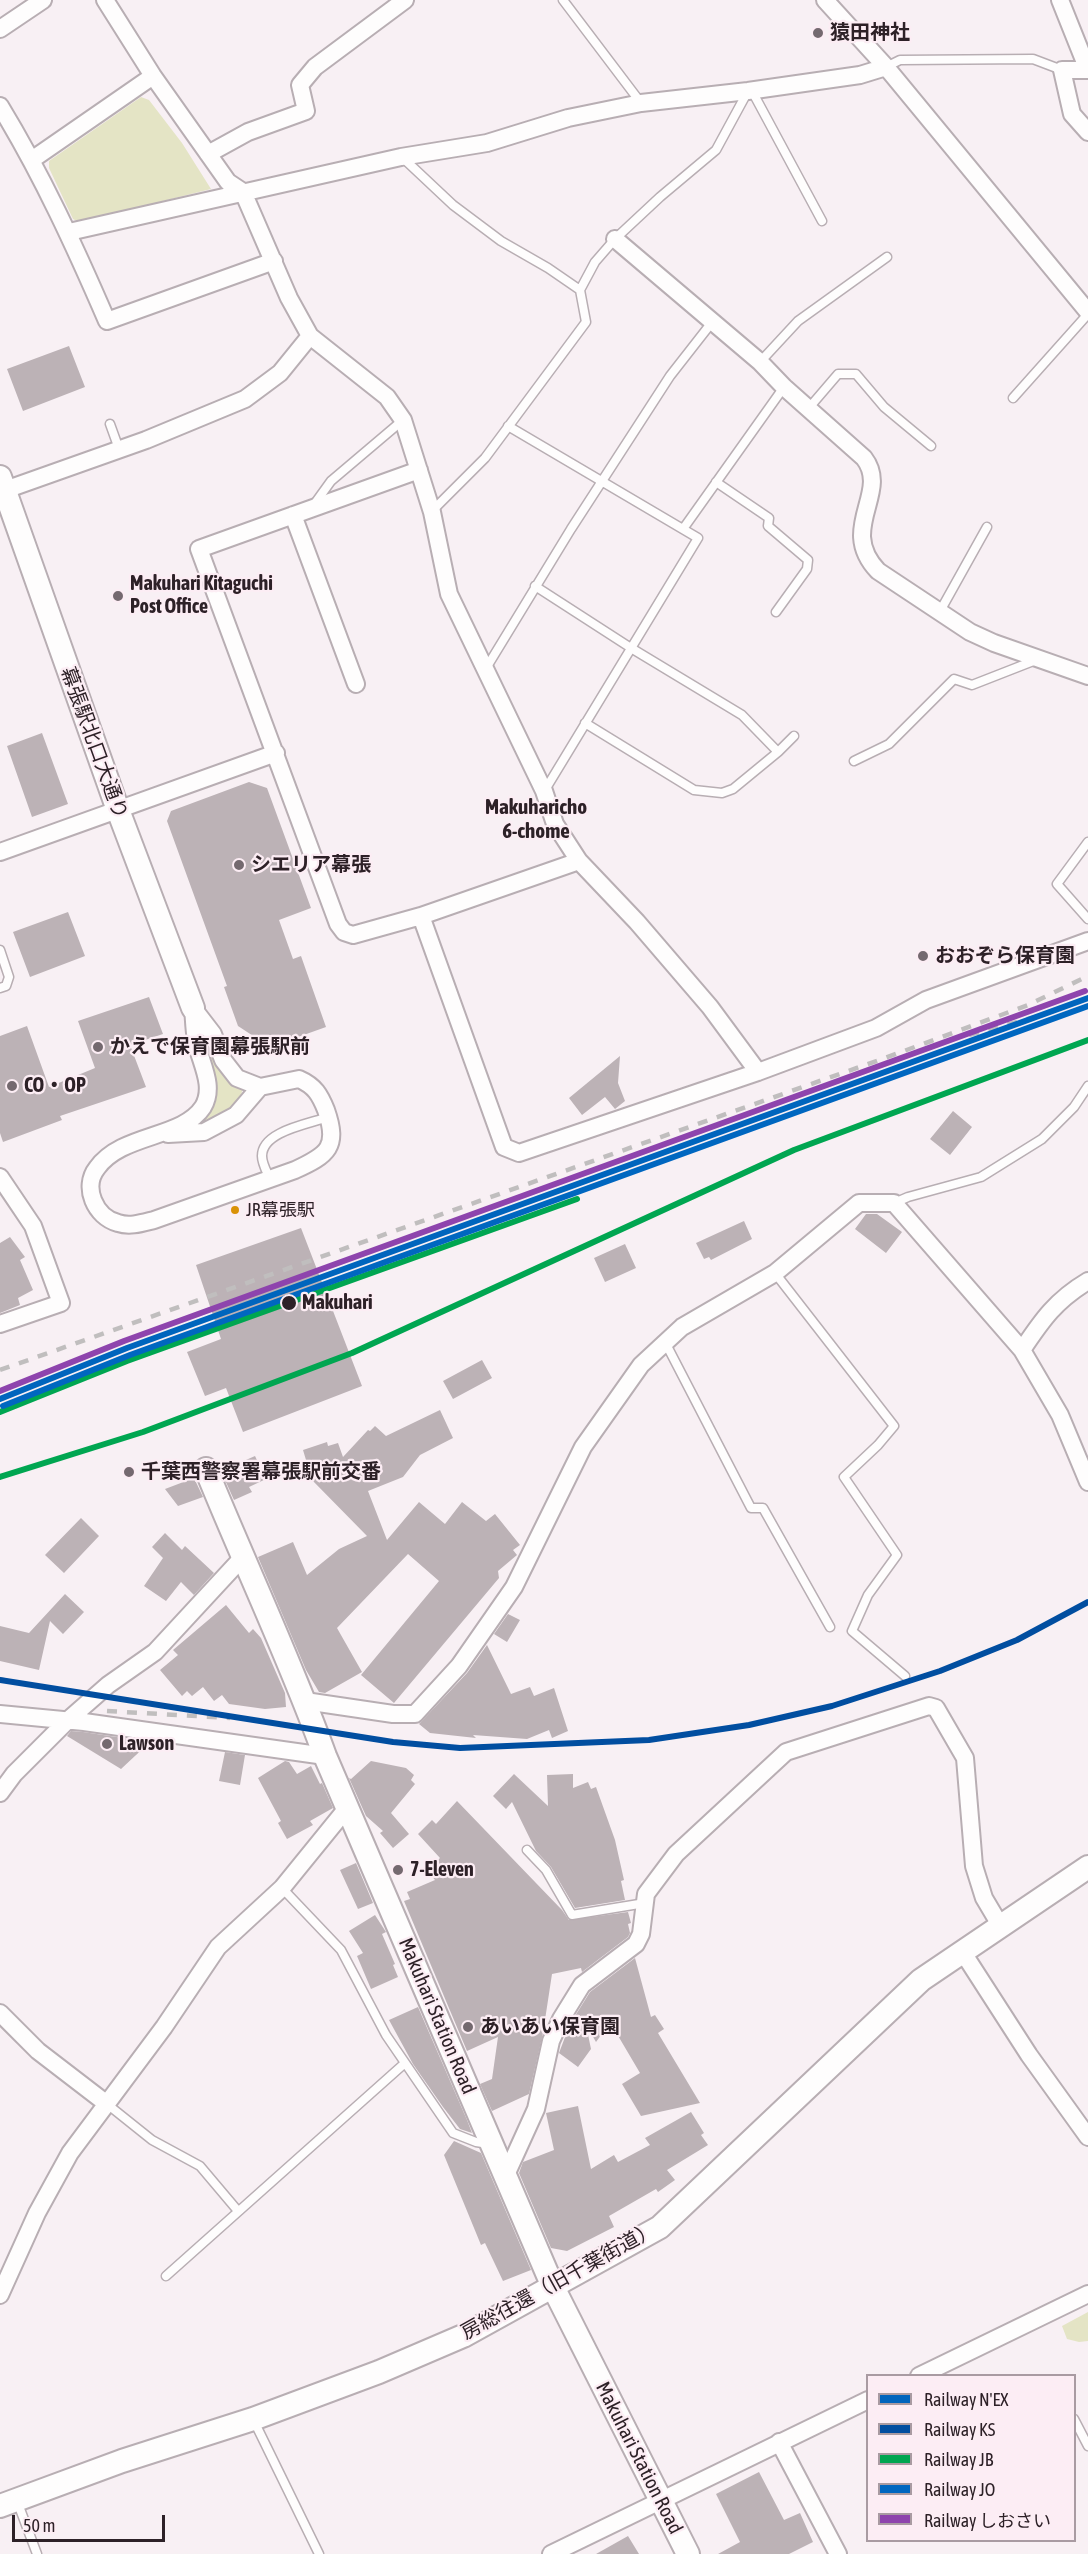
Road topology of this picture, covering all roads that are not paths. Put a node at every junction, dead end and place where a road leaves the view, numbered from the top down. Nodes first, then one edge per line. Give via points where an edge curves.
1 (43, 0) edge
2 (105, 0) edge
3 (405, 0) edge
4 (563, 0) edge
5 (1060, 0) edge
6 (829, 1) edge
7 (0, 29) edge
8 (886, 67) junction
9 (1062, 70) junction
10 (1088, 70) edge
11 (153, 76) junction
12 (750, 91) junction
13 (641, 103) junction
14 (0, 106) edge
15 (1088, 132) edge
16 (208, 154) junction
17 (401, 157) junction
18 (33, 159) junction
19 (243, 192) junction
20 (822, 221) dead end
21 (69, 232) junction
22 (615, 239) junction
23 (887, 257) dead end
24 (274, 261) junction
25 (580, 290) junction
26 (1088, 313) edge
27 (713, 321) junction
28 (310, 336) junction
29 (760, 362) junction
30 (784, 387) junction
31 (1013, 398) dead end
32 (808, 409) junction
33 (403, 420) junction
34 (110, 424) dead end
35 (508, 426) junction
36 (931, 446) dead end
37 (119, 449) junction
38 (419, 470) junction
39 (603, 482) junction
40 (716, 482) junction
41 (3, 484) edge
42 (311, 508) junction
43 (432, 512) junction
44 (292, 516) junction
45 (987, 527) dead end
46 (683, 529) junction
47 (535, 586) junction
48 (776, 612) dead end
49 (939, 614) junction
50 (631, 648) junction
51 (1039, 659) junction
52 (485, 670) junction
53 (1088, 676) edge
54 (356, 684) dead end
55 (585, 723) junction
56 (795, 736) dead end
57 (778, 752) junction
58 (276, 753) junction
59 (854, 761) dead end
60 (544, 791) junction
61 (118, 810) junction
62 (1088, 842) edge
63 (0, 852) edge
64 (579, 861) junction
65 (421, 916) junction
66 (1088, 919) edge
67 (1088, 941) edge
68 (0, 950) edge
69 (0, 988) edge
70 (194, 1008) junction
71 (759, 1071) junction
72 (1088, 1086) edge
73 (260, 1087) junction
74 (328, 1117) junction
75 (155, 1134) junction
76 (0, 1177) edge
77 (270, 1179) junction
78 (894, 1203) junction
79 (775, 1273) junction
80 (1088, 1281) edge
81 (0, 1324) edge
82 (664, 1341) junction
83 (1022, 1350) junction
84 (206, 1469) dead end
85 (1088, 1482) edge
86 (242, 1558) junction
87 (830, 1627) dead end
88 (905, 1676) dead end
89 (305, 1701) junction
90 (0, 1714) edge
91 (67, 1721) junction
92 (325, 1756) junction
93 (0, 1793) edge
94 (347, 1808) junction
95 (527, 1850) dead end
96 (1088, 1867) edge
97 (282, 1888) junction
98 (645, 1903) junction
99 (1000, 1926) junction
100 (962, 1951) junction
101 (0, 2013) edge
102 (405, 2063) junction
103 (107, 2103) junction
104 (1088, 2137) edge
105 (492, 2144) junction
106 (506, 2175) junction
107 (238, 2211) junction
108 (166, 2276) dead end
109 (553, 2287) junction
110 (1088, 2294) edge
111 (0, 2295) edge
112 (922, 2374) edge
113 (866, 2400) edge
114 (253, 2419) junction
115 (1076, 2423) edge
116 (779, 2442) junction
117 (1088, 2446) edge
118 (660, 2501) junction
119 (8, 2503) edge
120 (834, 2553) edge
121 (37, 2554) edge
122 (319, 2554) edge
123 (551, 2554) edge
124 (688, 2554) edge

1 - 7 street
2 - 11 street
3 - 16 street via 315,67 300,85 306,111 248,132
4 - 13 lane
5 - 10 street
6 - 8 street
8 - 9 lane via 900,60 1033,59
8 - 12 street via 860,75
8 - 26 street
9 - 10 street
9 - 15 street via 1072,114
11 - 16 street
11 - 18 street
12 - 13 street
12 - 20 lane
12 - 22 lane via 716,150
13 - 17 street via 568,118 487,143
14 - 18 street
16 - 19 street via 228,182
17 - 19 street
17 - 25 lane via 453,205 501,241
18 - 21 street
19 - 21 street
19 - 24 street
21 - 24 street via 107,321
22 - 25 lane via 595,262
22 - 27 street
23 - 29 lane via 798,321
24 - 28 street
25 - 35 lane via 586,322
26 - 31 lane
27 - 29 street
27 - 39 lane via 670,376
28 - 33 street via 387,397
28 - 37 street via 280,373 250,396
29 - 30 street
30 - 32 street
30 - 40 lane
32 - 36 lane via 838,374 856,374 884,408
32 - 49 street via 870,466 872,484 861,536 868,559
33 - 38 street
33 - 42 lane via 331,480
34 - 37 lane
35 - 39 lane
35 - 43 lane via 485,458
37 - 41 street
38 - 42 street
38 - 43 street
39 - 46 lane
39 - 47 lane
40 - 46 lane
40 - 48 lane via 769,518 768,526 808,560 807,570
41 - 61 street, 幕張駅北口大通り
42 - 44 street
43 - 52 street via 449,594
44 - 54 street
44 - 58 street via 199,549
45 - 49 lane
46 - 50 lane via 698,538
47 - 50 lane
47 - 52 lane
49 - 51 street via 994,644
50 - 55 lane
50 - 57 lane via 742,715
51 - 53 street
51 - 59 lane via 972,685 954,679 889,744
52 - 60 street
55 - 57 lane via 694,789 722,793 733,789
55 - 60 lane
56 - 57 lane
58 - 61 street
58 - 65 street via 340,929 353,935
60 - 64 street via 555,824
61 - 63 street
61 - 70 street, 幕張駅北口大通り
62 - 66 lane via 1057,884
64 - 65 street
64 - 71 street via 710,1007
65 - 71 street via 504,1147 512,1151 519,1153
67 - 71 street via 926,1000 876,1028
68 - 69 lane via 9,976 6,986
70 - 73 street via 237,1078
70 - 75 street via 196,1040 208,1082 205,1100 184,1123
72 - 78 lane via 1074,1107 1042,1139 981,1177
73 - 74 street via 299,1079 322,1098
73 - 75 street via 236,1115 204,1132
74 - 77 street via 331,1142 317,1161
74 - 77 lane via 267,1140 262,1159
75 - 77 street via 115,1150 95,1169 90,1190 93,1201 108,1220 135,1225
76 - 81 street via 33,1226 61,1303
78 - 79 street via 859,1203
78 - 83 street
79 - 82 street
79 - 88 lane via 894,1426 844,1477 897,1555 868,1595 852,1631
80 - 83 street via 1047,1312
82 - 87 lane via 751,1508 763,1508
82 - 89 street via 599,1422 572,1467 514,1587 433,1697 415,1714
83 - 85 street via 1060,1415
84 - 86 street, Makuhari Station Road
86 - 89 street, Makuhari Station Road
86 - 91 street via 155,1652 108,1684
89 - 92 street, Makuhari Station Road
90 - 91 street
91 - 92 street
91 - 93 street
92 - 94 street, Makuhari Station Road
94 - 97 street
94 - 105 street, Makuhari Station Road
95 - 98 lane via 546,1870 572,1915
96 - 99 street, 房総往還（旧千葉街道）
97 - 102 lane via 341,1950
97 - 103 street via 218,1947
98 - 99 street via 646,1894 676,1854 786,1752 929,1706 936,1708 965,1758 974,1866 984,1898
98 - 106 street via 636,1944 582,1985 561,2019 551,2041 536,2109
99 - 100 street, 房総往還（旧千葉街道）
100 - 104 street
100 - 109 street, 房総往還（旧千葉街道） via 921,1980 660,2227
101 - 103 street via 38,2051
102 - 105 lane via 453,2133
102 - 107 lane
103 - 107 lane via 152,2140 200,2166
103 - 111 street via 70,2153 37,2213
105 - 106 street, Makuhari Station Road
106 - 109 street, Makuhari Station Road
107 - 108 lane
109 - 114 street, 房総往還（旧千葉街道） via 463,2336
109 - 118 street, Makuhari Station Road
110 - 112 street
113 - 116 street
114 - 119 street, 房総往還（旧千葉街道）
114 - 122 lane
115 - 117 lane
116 - 118 street
116 - 120 street
118 - 123 street
118 - 124 street, Makuhari Station Road
119 - 121 lane

